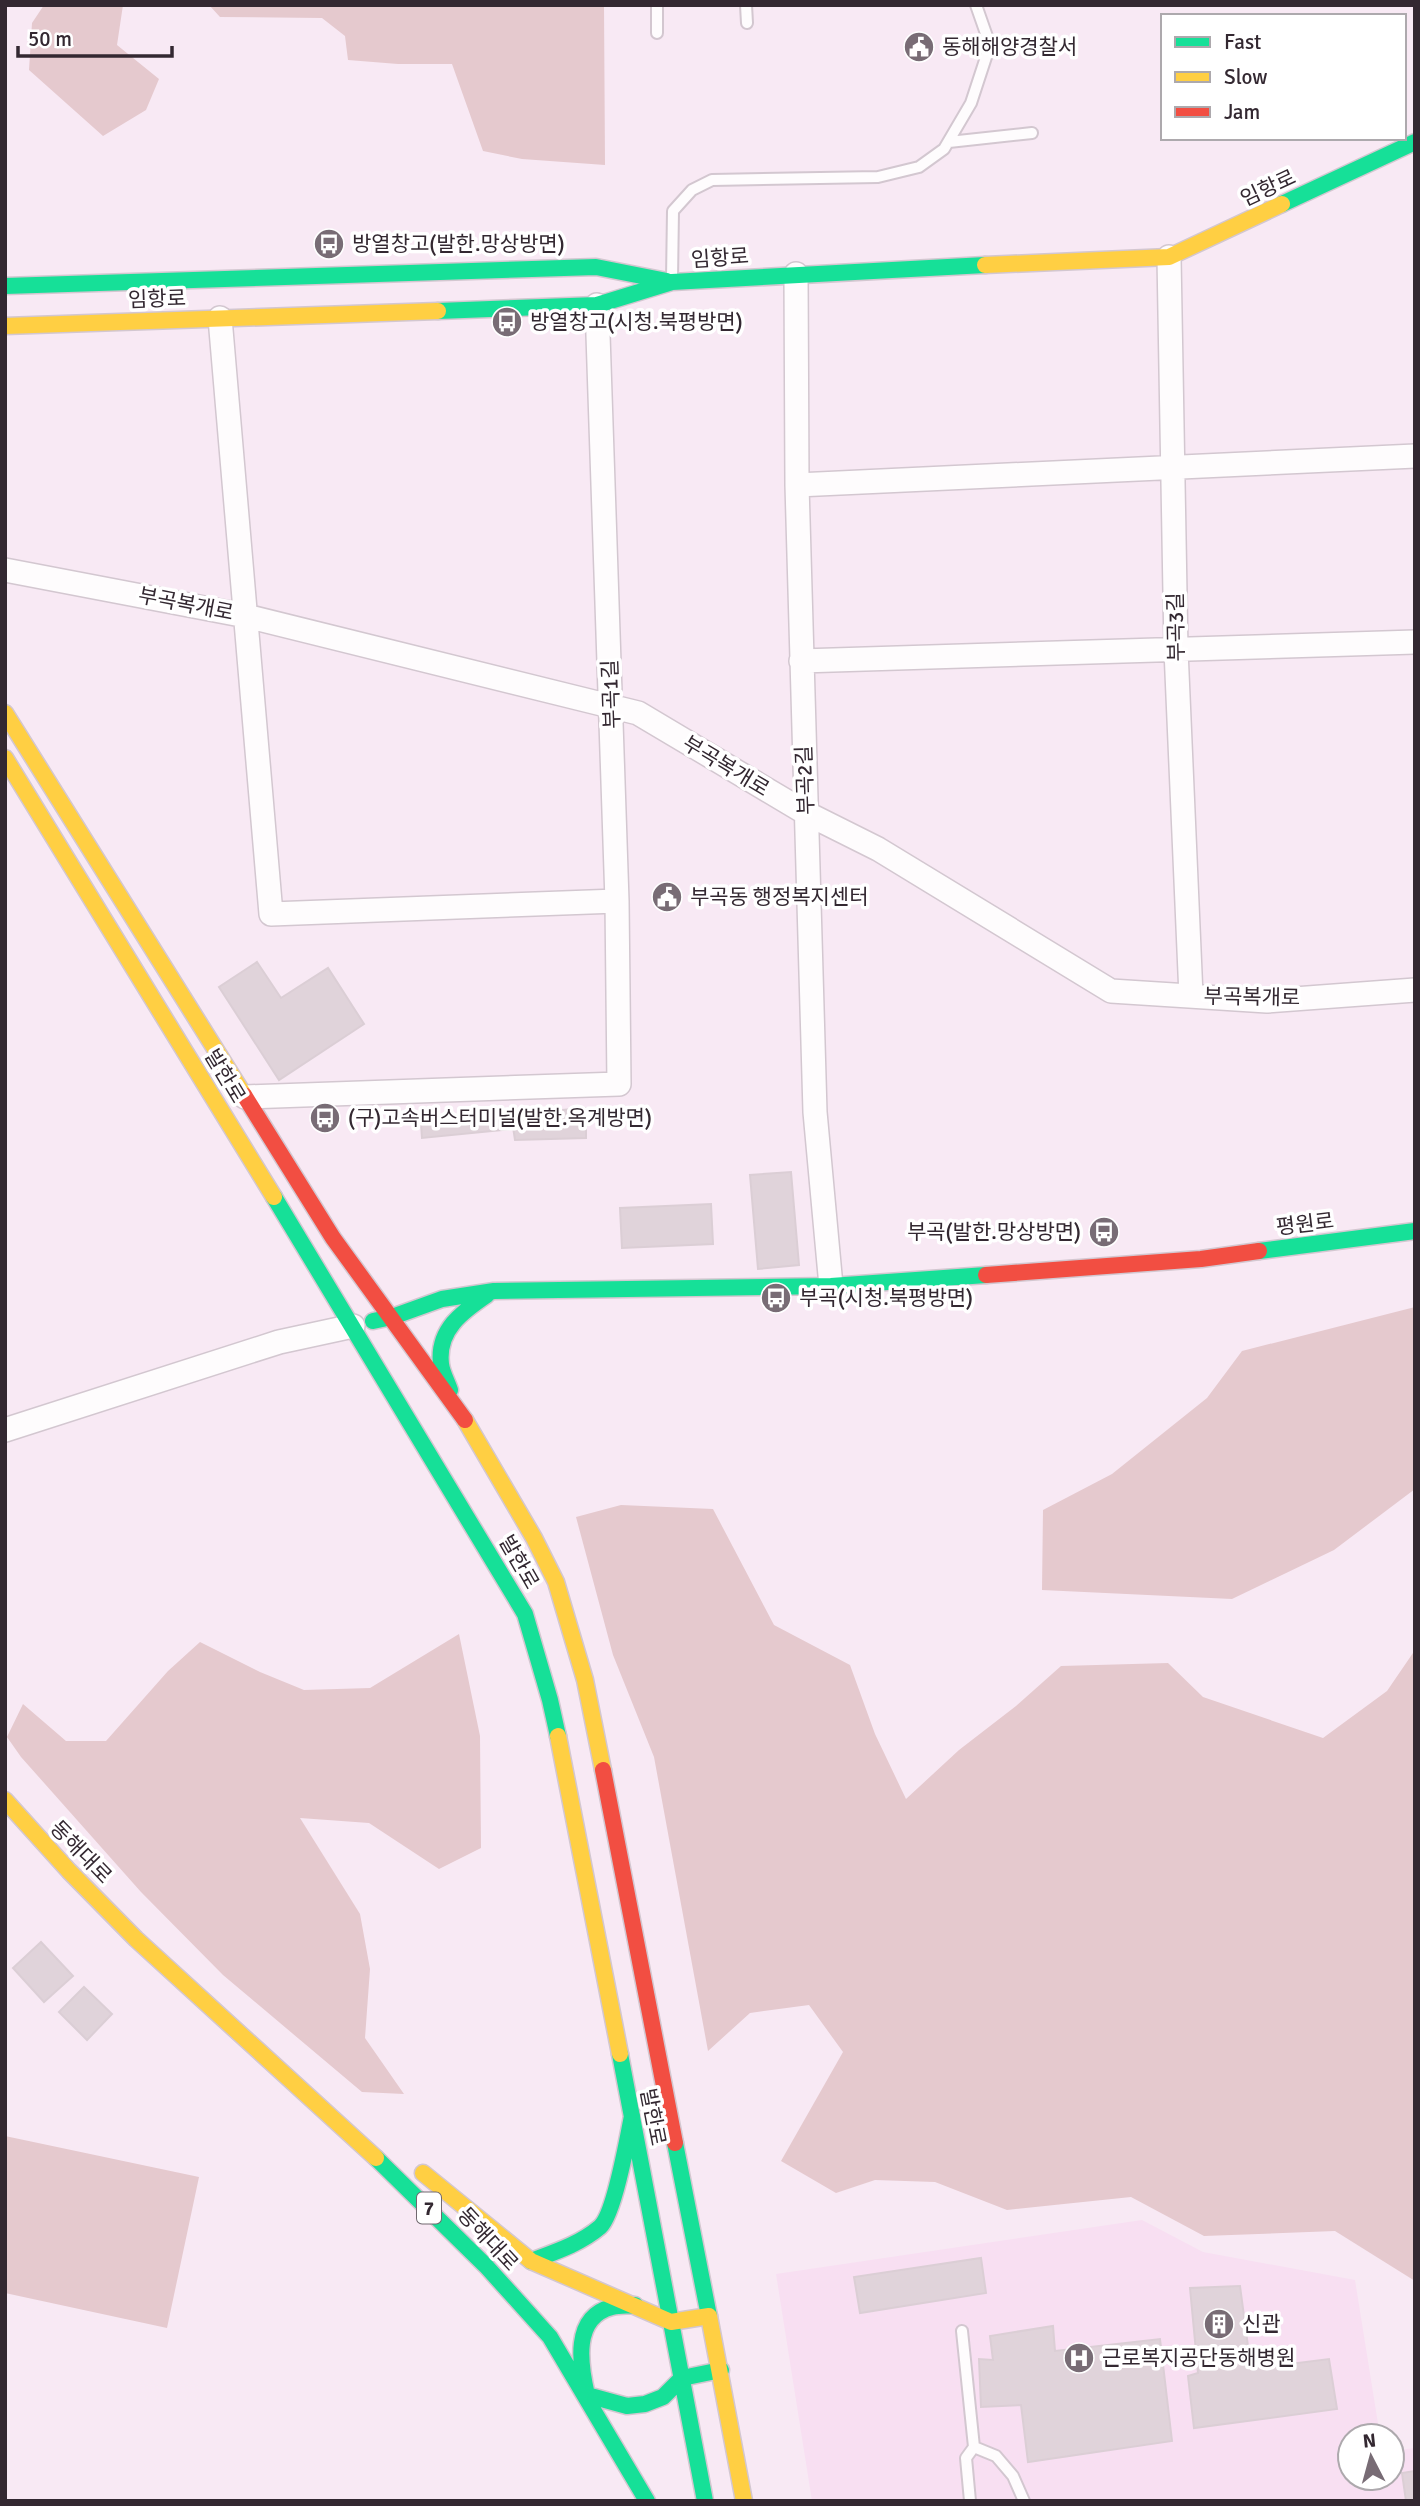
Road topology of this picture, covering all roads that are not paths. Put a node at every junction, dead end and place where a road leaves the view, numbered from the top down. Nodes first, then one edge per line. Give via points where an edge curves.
1 (657, 5) edge
2 (746, 5) edge
3 (976, 5) edge
4 (747, 23) dead end
5 (657, 33) dead end
6 (1032, 133) dead end
7 (949, 142) junction
8 (1415, 142) edge
9 (1169, 257) junction
10 (796, 274) junction
11 (672, 282) junction
12 (5, 286) edge
13 (597, 305) junction
14 (220, 318) junction
15 (5, 326) edge
16 (1415, 456) edge
17 (1173, 466) junction
18 (797, 485) junction
19 (5, 570) edge
20 (246, 616) junction
21 (1415, 642) edge
22 (1176, 650) junction
23 (801, 661) junction
24 (611, 706) junction
25 (5, 712) edge
26 (5, 758) edge
27 (806, 813) junction
28 (617, 901) junction
29 (1415, 990) edge
30 (1191, 996) junction
31 (245, 1097) junction
32 (1415, 1231) edge
33 (831, 1286) junction
34 (494, 1290) junction
35 (392, 1317) junction
36 (353, 1326) junction
37 (456, 1405) junction
38 (5, 1430) edge
39 (5, 1800) edge
40 (158, 1961) junction
41 (632, 2116) junction
42 (374, 2134) dead end
43 (407, 2160) dead end
44 (531, 2261) junction
45 (635, 2305) junction
46 (709, 2316) junction
47 (671, 2322) junction
48 (962, 2331) dead end
49 (721, 2370) junction
50 (682, 2378) junction
51 (587, 2395) junction
52 (974, 2447) junction
53 (647, 2501) edge
54 (705, 2501) edge
55 (744, 2501) edge
56 (970, 2501) edge
57 (1024, 2501) edge

1 - 5 lane
2 - 4 lane
3 - 7 lane via 990,45 971,103
6 - 7 lane
7 - 11 lane via 919,167 878,177 712,180 692,190 673,211
8 - 9 street, 임항로
9 - 10 street, 임항로
9 - 17 street, 부곡3길
10 - 11 street, 임항로
10 - 18 street, 부곡2길
11 - 12 street via 596,267
11 - 13 street, 임항로
13 - 14 street, 임항로
13 - 24 street, 부곡1길
14 - 15 street, 임항로
14 - 20 street
16 - 17 street
17 - 18 street
17 - 22 street, 부곡3길
18 - 23 street, 부곡2길
19 - 20 street, 부곡복개로
20 - 24 street, 부곡복개로
20 - 28 street via 271,914
21 - 22 street
22 - 23 street
22 - 30 street, 부곡3길
23 - 27 street, 부곡2길
24 - 27 street, 부곡복개로 via 638,713
24 - 28 street, 부곡1길
25 - 31 street, 발한로
26 - 36 street, 발한로
27 - 30 street, 부곡복개로 via 878,849 1111,991
27 - 33 street, 부곡2길 via 815,1112
28 - 31 street, 부곡1길 via 619,1084
29 - 30 street, 부곡복개로 via 1268,1001
31 - 35 street, 발한로 via 333,1238
32 - 33 street, 평원로 via 1201,1259
33 - 34 street, 평원로
34 - 35 street, 평원로 via 442,1299
34 - 37 street via 457,1315 445,1334 441,1364
35 - 36 street, 평원로
35 - 37 street, 발한로
36 - 38 street via 279,1342
36 - 41 street, 발한로 via 525,1614 572,1801
37 - 46 street, 발한로 via 534,1538 556,1582 572,1631
39 - 40 street, 동해대로 / 7 via 41,1843
40 - 42 street, 동해대로 / 7
40 - 51 street, 동해대로 / 7 via 445,2223 552,2339
41 - 44 street via 619,2179 603,2225 575,2244
41 - 47 street, 발한로
43 - 44 street, 동해대로 / 7
44 - 45 street, 동해대로 / 7
45 - 47 street
45 - 51 street via 611,2307 586,2325 580,2368
46 - 47 street
46 - 49 street
47 - 50 street, 발한로
48 - 52 lane
49 - 50 street
49 - 55 street
50 - 51 street via 663,2397 645,2404 627,2406
50 - 54 street, 발한로
51 - 53 street, 동해대로 / 7
52 - 56 lane via 966,2458
52 - 57 lane via 996,2456 1013,2476

